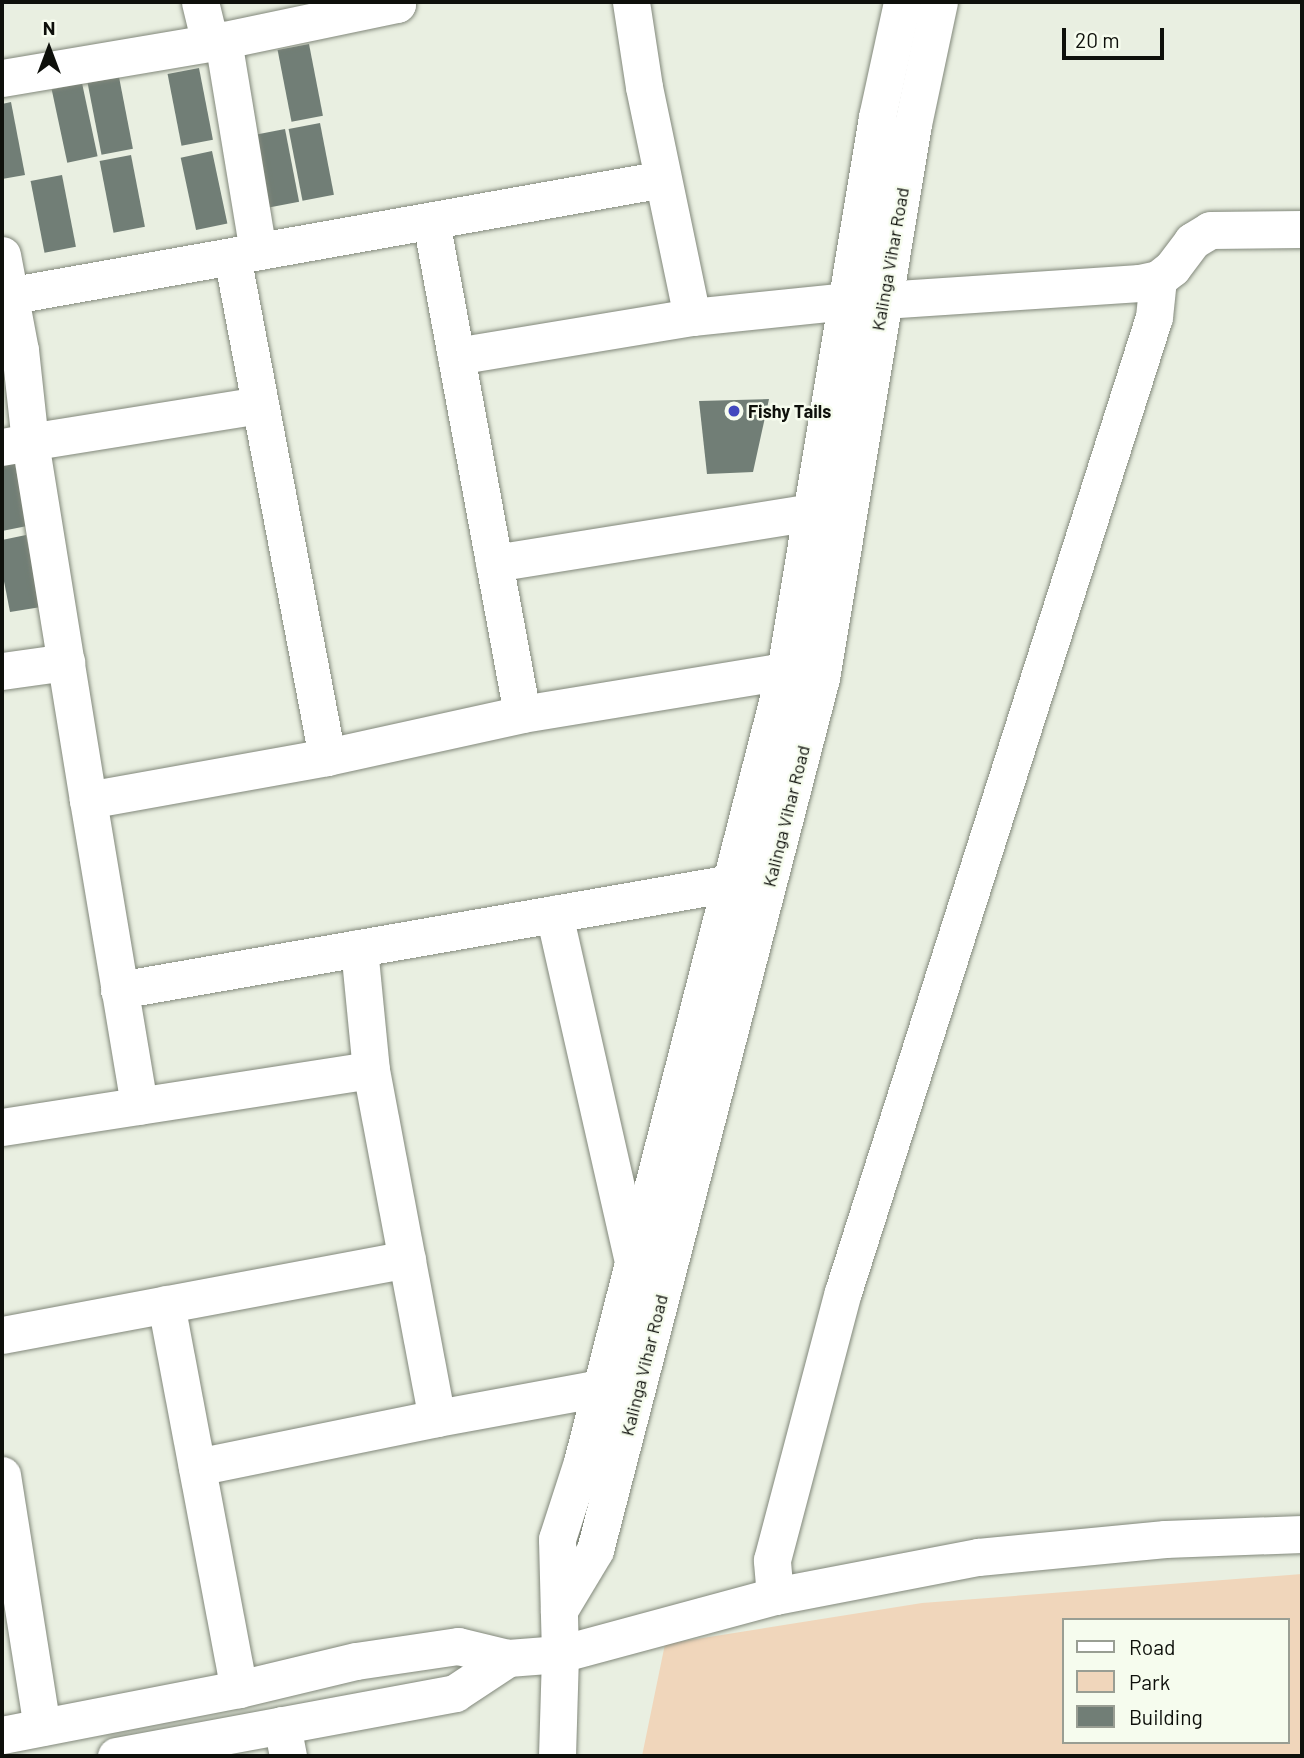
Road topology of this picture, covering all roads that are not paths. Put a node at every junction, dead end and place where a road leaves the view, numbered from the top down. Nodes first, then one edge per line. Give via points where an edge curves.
1 (200, 2) edge
2 (631, 2) edge
3 (902, 2) edge
4 (939, 2) edge
5 (404, 3) edge
6 (217, 42) junction
7 (2, 78) edge
8 (663, 179) junction
9 (431, 220) junction
10 (1302, 229) edge
11 (245, 254) junction
12 (2, 255) edge
13 (1158, 279) junction
14 (6, 296) edge
15 (883, 300) junction
16 (846, 301) junction
17 (692, 317) junction
18 (456, 356) junction
19 (260, 405) junction
20 (16, 445) edge
21 (811, 512) junction
22 (494, 563) junction
23 (66, 662) junction
24 (2, 671) edge
25 (785, 671) junction
26 (821, 678) junction
27 (522, 714) junction
28 (327, 757) junction
29 (88, 800) junction
30 (731, 883) junction
31 (554, 914) junction
32 (359, 948) junction
33 (119, 990) junction
34 (371, 1070) junction
35 (139, 1106) junction
36 (2, 1128) edge
37 (407, 1259) junction
38 (633, 1264) junction
39 (166, 1304) junction
40 (2, 1335) edge
41 (601, 1388) junction
42 (437, 1419) junction
43 (197, 1467) junction
44 (3, 1492) edge
45 (1302, 1534) edge
46 (775, 1597) junction
47 (559, 1610) junction
48 (561, 1654) junction
49 (508, 1658) junction
50 (239, 1689) junction
51 (42, 1727) junction
52 (2, 1735) edge
53 (285, 1740) edge
54 (116, 1756) edge
55 (557, 1756) edge

1 - 6 street
2 - 8 street
3 - 16 street, Kalinga Vihar Road
4 - 15 street, Kalinga Vihar Road
5 - 6 street
6 - 7 street
6 - 11 street
8 - 9 street
8 - 17 street
9 - 11 street
9 - 18 street
10 - 13 street via 1226,228 1201,233
11 - 14 street
11 - 19 street
12 - 14 street
13 - 15 street
13 - 46 street via 1154,317 843,1292 772,1560
14 - 20 street
15 - 26 street, Kalinga Vihar Road
16 - 17 street
16 - 21 street, Kalinga Vihar Road
17 - 18 street
18 - 22 street
19 - 20 street
19 - 28 street
20 - 23 street
21 - 22 street
21 - 25 street, Kalinga Vihar Road
22 - 27 street
23 - 24 street
23 - 29 street
25 - 26 street
25 - 27 street
25 - 30 street, Kalinga Vihar Road
26 - 47 street, Kalinga Vihar Road via 595,1550
27 - 28 street
28 - 29 street
29 - 33 street
30 - 31 street
30 - 38 street, Kalinga Vihar Road
31 - 32 street
31 - 38 street
32 - 33 street
32 - 34 street
33 - 35 street
34 - 35 street
34 - 37 street
35 - 36 street
37 - 39 street
37 - 42 street
38 - 41 street, Kalinga Vihar Road
39 - 40 street
39 - 43 street
41 - 42 street
41 - 47 street, Kalinga Vihar Road via 557,1539
42 - 43 street
43 - 50 street
44 - 51 street
45 - 46 street via 1165,1539 978,1557
46 - 48 street
47 - 48 street, Kalinga Vihar Road
48 - 49 street
48 - 55 street, Kalinga Vihar Road
49 - 50 street via 458,1646 356,1661
49 - 53 street via 455,1693
50 - 51 street
51 - 52 street
53 - 54 street

